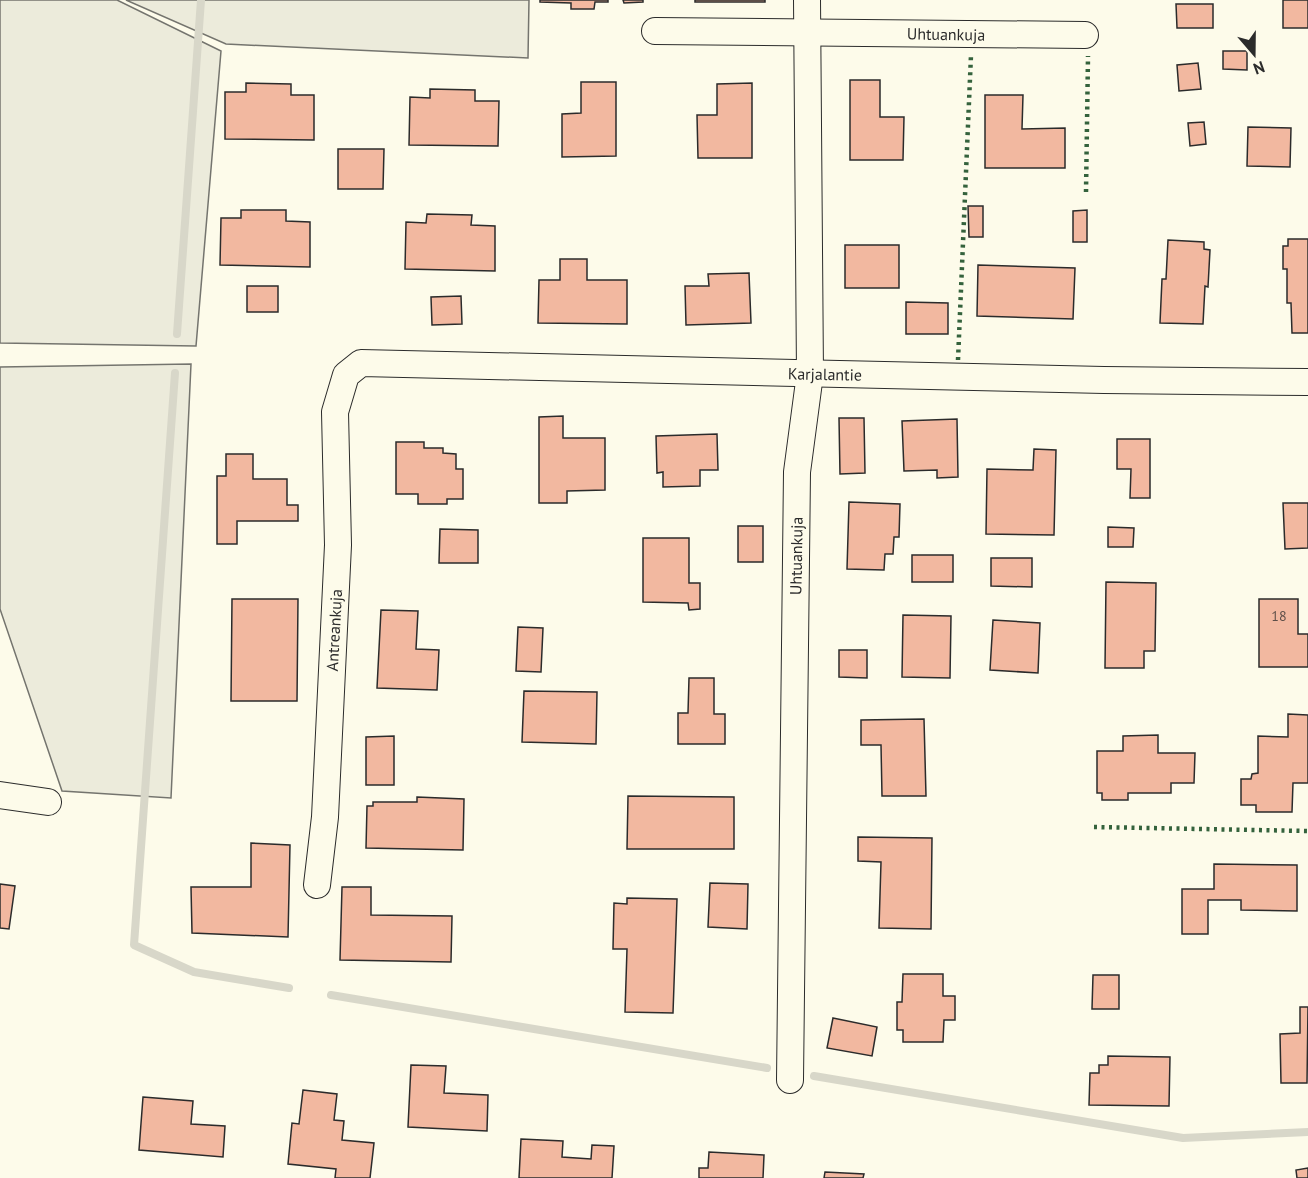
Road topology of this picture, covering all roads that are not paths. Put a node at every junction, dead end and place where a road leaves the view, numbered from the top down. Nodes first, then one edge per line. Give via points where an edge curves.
1 (807, 0) edge
2 (655, 31) dead end
3 (807, 32) junction
4 (1085, 35) dead end
5 (810, 374) junction
6 (346, 375) joint
7 (1308, 382) edge
8 (0, 795) edge
9 (48, 802) dead end
10 (317, 885) dead end
11 (790, 1080) dead end

1 - 3 street, Uhtuankuja
2 - 3 street, Uhtuankuja
3 - 4 street, Uhtuankuja
3 - 5 street, Uhtuankuja
5 - 6 street, Karjalantie via 361,363
5 - 7 street, Karjalantie
5 - 11 street, Uhtuankuja via 797,472
6 - 10 street, Antreankuja via 335,412 338,545 325,817
8 - 9 street

